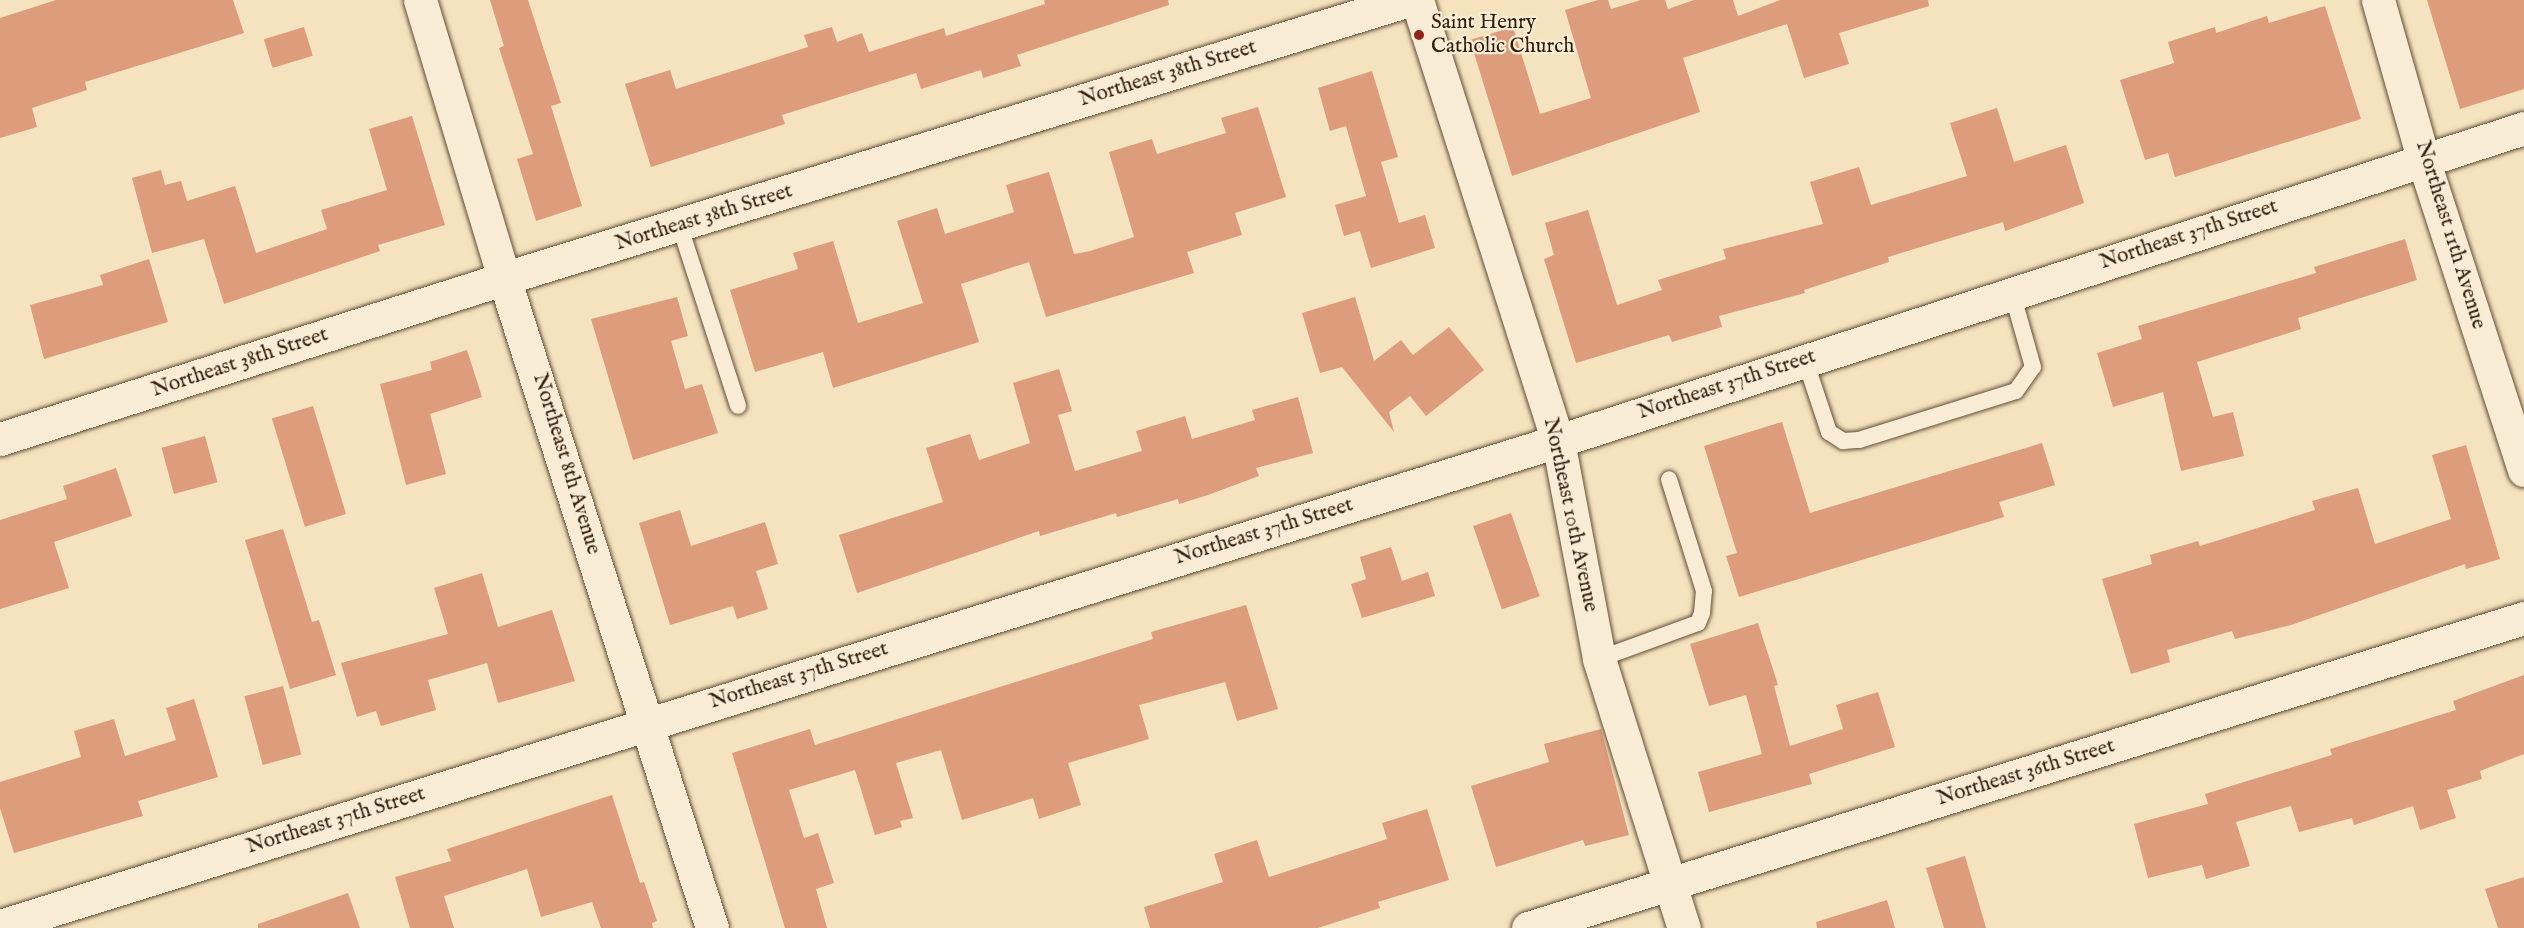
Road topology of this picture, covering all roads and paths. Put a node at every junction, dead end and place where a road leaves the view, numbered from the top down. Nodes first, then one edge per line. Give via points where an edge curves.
1 (420, 0) edge
2 (1409, 0) edge
3 (1417, 0) edge
4 (2378, 0) edge
5 (2524, 128) edge
6 (2424, 162) junction
7 (680, 226) junction
8 (505, 281) junction
9 (2012, 293) junction
10 (1805, 360) junction
11 (738, 406) dead end
12 (0, 439) edge
13 (1558, 441) junction
14 (2524, 470) edge
15 (1669, 479) dead end
16 (2524, 618) edge
17 (1599, 659) junction
18 (648, 723) junction
19 (1670, 884) junction
20 (0, 926) edge
21 (712, 928) edge
22 (1528, 928) edge
23 (1684, 928) edge

1 - 8 street, Northeast 8th Avenue
2 - 7 street, Northeast 38th Street
3 - 13 street, Northeast 10th Avenue
4 - 6 street, Northeast 11th Avenue
5 - 6 street, Northeast 37th Street
6 - 9 street, Northeast 37th Street
6 - 14 street, Northeast 11th Avenue
7 - 8 street, Northeast 38th Street
7 - 11 lane
8 - 12 street, Northeast 38th Street
8 - 18 street, Northeast 8th Avenue
9 - 10 street, Northeast 37th Street
9 - 10 lane via 2033,367 2016,391 1859,440 1843,441 1829,432
10 - 13 street, Northeast 37th Street
13 - 17 street, Northeast 10th Avenue
13 - 18 street, Northeast 37th Street
15 - 17 lane via 1704,591 1702,613 1698,623
16 - 19 street, Northeast 36th Street
17 - 19 street, Northeast 10th Avenue
18 - 20 street, Northeast 37th Street
18 - 21 street, Northeast 8th Avenue
19 - 22 street, Northeast 36th Street
19 - 23 street, Northeast 10th Avenue

